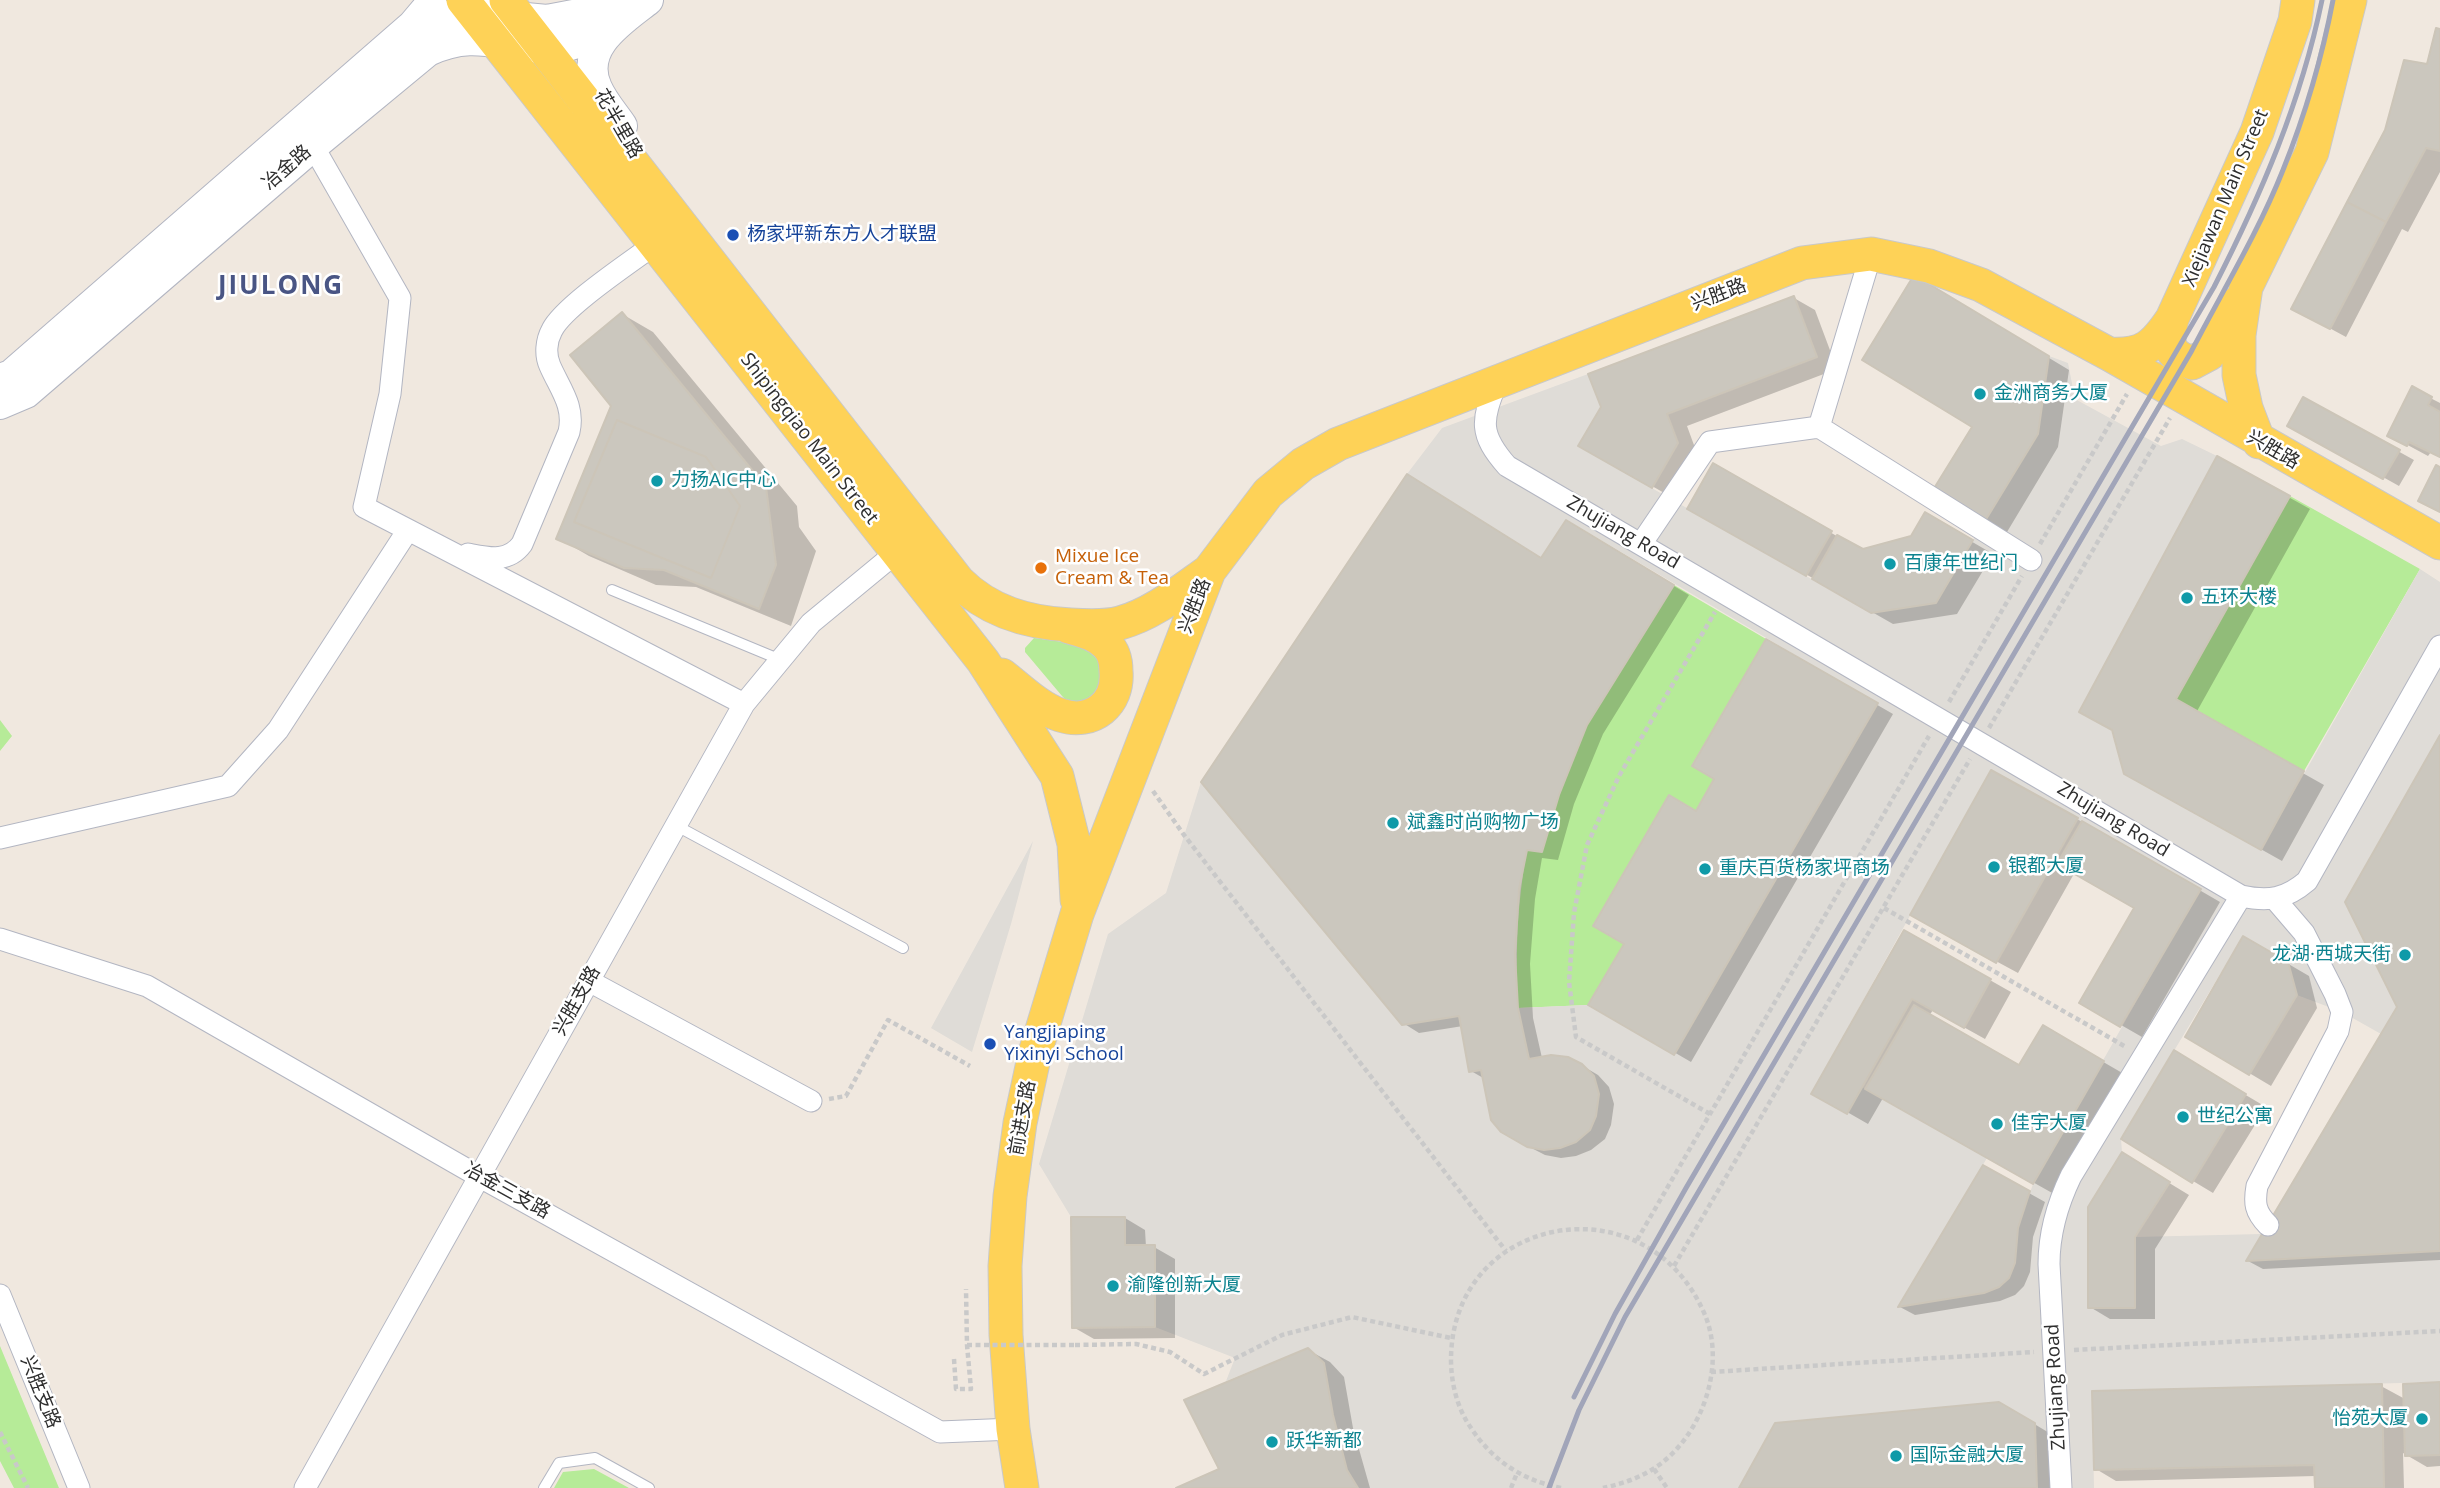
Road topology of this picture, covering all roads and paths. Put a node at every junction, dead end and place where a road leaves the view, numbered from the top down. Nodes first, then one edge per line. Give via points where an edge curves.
1 (431, 0) edge
2 (648, 0) edge
3 (2298, 0) edge
4 (2350, 0) edge
5 (473, 4) edge
6 (514, 10) edge
7 (608, 11) edge
8 (413, 25) junction
9 (496, 42) junction
10 (545, 49) junction
11 (428, 51) junction
12 (555, 117) junction
13 (313, 146) junction
14 (650, 186) junction
15 (655, 244) junction
16 (1871, 254) junction
17 (2246, 287) junction
18 (2172, 319) junction
19 (2109, 354) junction
20 (2139, 372) junction
21 (0, 379) edge
22 (1497, 382) junction
23 (2182, 397) junction
24 (0, 404) edge
25 (1819, 427) junction
26 (2259, 442) junction
27 (408, 530) junction
28 (2440, 543) edge
29 (1641, 544) junction
30 (446, 549) junction
31 (897, 552) junction
32 (2031, 560) junction
33 (1209, 570) junction
34 (612, 590) dead end
35 (1726, 593) junction
36 (1058, 624) junction
37 (2440, 646) edge
38 (780, 660) junction
39 (984, 661) junction
40 (744, 704) junction
41 (1940, 718) junction
42 (1980, 742) junction
43 (1134, 764) junction
44 (675, 825) junction
45 (0, 838) edge
46 (2242, 896) junction
47 (2274, 898) junction
48 (1884, 908) junction
49 (1077, 914) junction
50 (0, 939) edge
51 (904, 948) dead end
52 (589, 981) junction
53 (2145, 1058) junction
54 (970, 1066) dead end
55 (846, 1096) dead end
56 (811, 1101) dead end
57 (1710, 1114) junction
58 (480, 1177) junction
59 (2268, 1225) dead end
60 (1637, 1240) junction
61 (1506, 1251) junction
62 (1674, 1266) junction
63 (966, 1289) dead end
64 (0, 1295) edge
65 (1451, 1338) junction
66 (967, 1345) junction
67 (954, 1359) dead end
68 (1013, 1429) junction
69 (0, 1433) edge
70 (1654, 1469) junction
71 (1517, 1473) junction
72 (28, 1488) edge
73 (79, 1488) edge
74 (305, 1488) edge
75 (544, 1488) edge
76 (649, 1488) edge
77 (1021, 1488) edge
78 (1511, 1488) edge
79 (1561, 1488) edge
80 (1603, 1488) edge
81 (1667, 1488) edge
82 (2061, 1488) edge

1 - 8 main road, 冶金路
2 - 7 main road, 花半里路
3 - 18 main road, Xiejiawan Main Street via 2295,22 2257,132
4 - 17 main road via 2312,152
5 - 6 main road, 花半里路
5 - 8 main road, 花半里路
5 - 9 main road, Shipingqiao Main Street
5 - 11 main road
6 - 7 main road, 花半里路 via 547,20
6 - 10 main road, Shipingqiao Main Street
7 - 10 main road, 冶金路 via 586,41
7 - 14 main road, 花半里路 via 593,79 632,142
8 - 21 main road, 冶金路 via 11,375
9 - 10 main road, 冶金路
9 - 11 main road, 冶金路 via 459,41
9 - 12 main road, Shipingqiao Main Street
10 - 12 main road via 537,63 538,72
10 - 14 main road, Shipingqiao Main Street
11 - 13 main road, 冶金路
12 - 15 main road, Shipingqiao Main Street
13 - 24 main road, 冶金路 via 26,393
13 - 27 street via 400,298 390,394 364,506
14 - 36 main road, Shipingqiao Main Street via 958,581 973,596 1007,614
15 - 30 street via 572,307 552,328 547,341 549,364 568,402 570,425 522,544 509,556 491,559
15 - 31 main road, Shipingqiao Main Street
16 - 19 main road, 兴胜路 via 1929,266 1980,285
16 - 22 main road, 兴胜路 via 1802,263
16 - 25 street
17 - 18 main road via 2209,354 2192,363 2169,348
17 - 26 main road via 2239,375
18 - 19 main road, Xiejiawan Main Street via 2158,340 2143,351
19 - 20 main road, 兴胜路
20 - 23 main road, 兴胜路
20 - 32 path
22 - 29 street, Zhujiang Road via 1485,432 1499,457
22 - 33 main road, 兴胜路 via 1338,444 1303,464 1268,493
23 - 26 main road, 兴胜路
23 - 42 path
25 - 29 street via 1710,442
25 - 32 street
26 - 28 main road, 兴胜路
27 - 30 street
27 - 45 street via 278,730 228,786
29 - 35 street, Zhujiang Road
30 - 40 street
31 - 38 street, 兴胜支路 via 811,623
31 - 39 main road, Shipingqiao Main Street
32 - 41 path
33 - 36 main road, Shipingqiao Main Street via 1168,600 1119,623
33 - 43 main road, 兴胜路
34 - 38 lane
35 - 41 street, Zhujiang Road
35 - 57 path via 1619,776 1587,845 1574,913 1569,982 1576,1037
36 - 39 main road via 1099,638 1112,653 1116,688 1105,708 1095,714 1070,718 1048,710
37 - 47 street via 2307,881 2291,895
38 - 40 street, 兴胜支路
39 - 49 main road, Shipingqiao Main Street via 1057,776 1074,844
40 - 44 street, 兴胜支路
41 - 42 street, Zhujiang Road
41 - 57 path
42 - 46 street, Zhujiang Road
42 - 48 path
43 - 49 main road, 前进支路
43 - 61 path
44 - 51 lane
44 - 52 street, 兴胜支路
46 - 47 street
46 - 53 street, Zhujiang Road
47 - 59 street via 2304,933 2342,1012 2338,1031 2257,1186 2257,1214
48 - 53 path
48 - 62 path
49 - 68 main road, 前进支路 via 1035,1054 1010,1196 1005,1266
50 - 58 street, 冶金三支路 via 146,986
52 - 56 street
52 - 58 street, 兴胜支路
53 - 82 street, Zhujiang Road via 2071,1176 2049,1242
54 - 55 path via 888,1020
57 - 60 path
58 - 68 street, 冶金三支路 via 940,1432
58 - 74 street, 兴胜支路
60 - 61 path via 1604,1230 1570,1228 1536,1236
60 - 62 path
61 - 65 path via 1480,1275 1461,1304
62 - 70 path via 1694,1291 1706,1319 1713,1349 1711,1372 1701,1414 1681,1444
63 - 66 path
64 - 73 street, 兴胜支路
65 - 66 path, bridge via 1352,1317 1282,1335 1204,1374 1170,1352 1136,1344
65 - 71 path via 1451,1378 1462,1416 1485,1449
66 - 67 path via 971,1389 956,1390
68 - 77 main road, 前进支路
69 - 72 path
70 - 80 path
70 - 81 path
71 - 78 path
71 - 79 path
75 - 76 lane via 559,1463 596,1458

